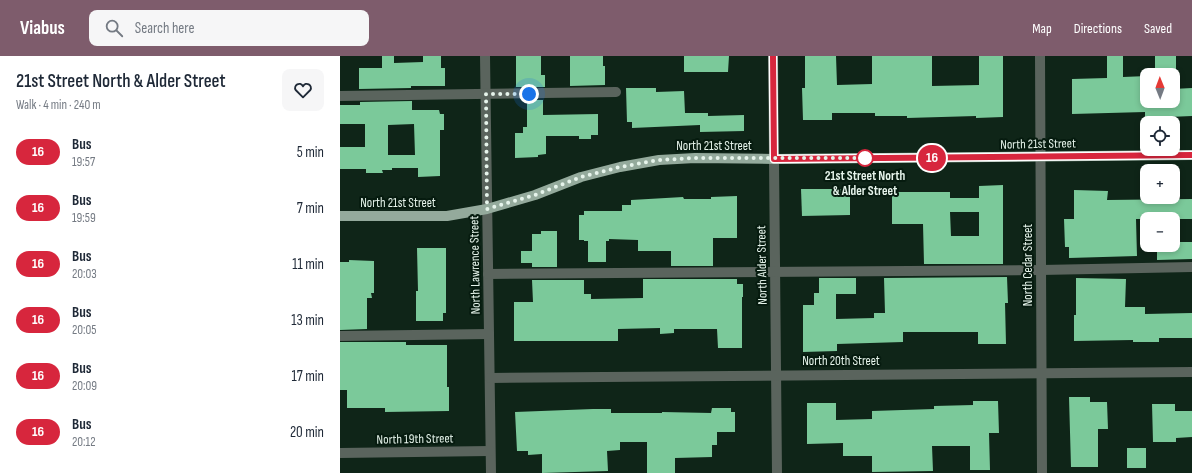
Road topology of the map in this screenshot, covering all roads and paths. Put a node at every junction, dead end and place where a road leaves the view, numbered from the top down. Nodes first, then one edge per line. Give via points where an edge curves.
1 (485, 56) edge
2 (773, 56) edge
3 (1040, 56) edge
4 (616, 92) dead end
5 (486, 94) junction
6 (340, 96) edge
7 (1192, 155) edge
8 (1040, 156) junction
9 (774, 159) junction
10 (487, 209) junction
11 (340, 216) edge
12 (1192, 267) edge
13 (1041, 270) junction
14 (775, 272) junction
15 (488, 274) junction
16 (489, 334) junction
17 (340, 336) edge
18 (1192, 372) edge
19 (1041, 373) junction
20 (776, 375) junction
21 (490, 378) junction
22 (490, 451) junction
23 (340, 453) edge
24 (491, 473) edge
25 (777, 473) edge
26 (1042, 473) edge

1 - 5 street, North Lawrence Street
2 - 9 street, North Alder Street
3 - 8 street, North Cedar Street
4 - 5 street
5 - 6 street
5 - 10 street, North Lawrence Street
7 - 8 main road, North 21st Street
8 - 9 main road, North 21st Street
8 - 13 street, North Cedar Street
9 - 10 main road, North 21st Street via 659,160 581,177 535,195
9 - 14 street, North Alder Street
10 - 11 main road, North 21st Street via 447,216
10 - 15 street, North Lawrence Street
12 - 13 street
13 - 14 street
13 - 19 street, North Cedar Street
14 - 15 street
14 - 20 street, North Alder Street
15 - 16 street, North Lawrence Street
16 - 17 street
16 - 21 street, North Lawrence Street
18 - 19 street, North 20th Street
19 - 20 street, North 20th Street
19 - 26 street, North Cedar Street
20 - 21 street, North 20th Street
20 - 25 street, North Alder Street
21 - 22 street, North Lawrence Street
22 - 23 street, North 19th Street
22 - 24 street, North Lawrence Street

